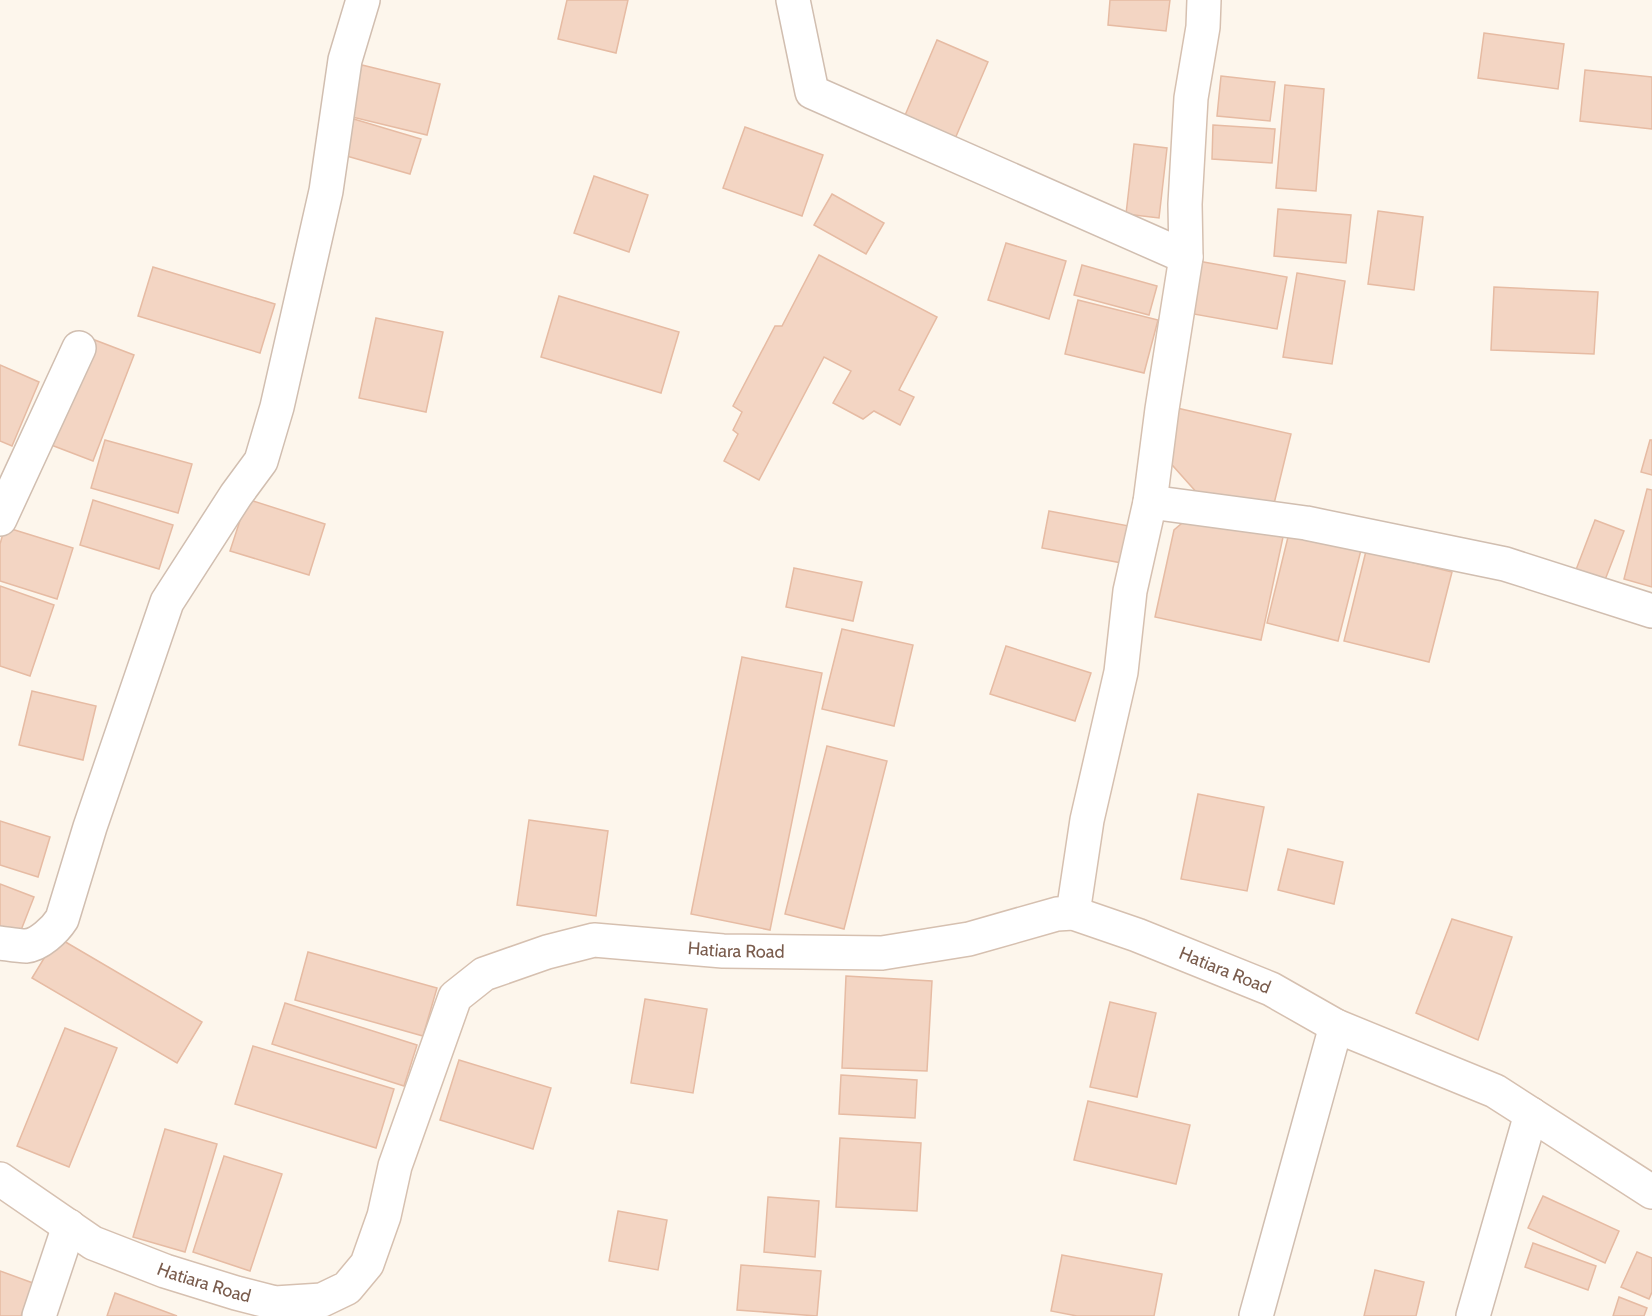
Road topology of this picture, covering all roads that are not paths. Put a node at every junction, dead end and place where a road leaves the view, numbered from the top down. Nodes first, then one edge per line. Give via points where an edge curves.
1 (363, 0) edge
2 (793, 0) edge
3 (1204, 0) edge
4 (1186, 257) junction
5 (80, 348) dead end
6 (1150, 502) junction
7 (0, 519) edge
8 (1652, 611) edge
9 (1073, 913) junction
10 (0, 943) edge
11 (1336, 1026) junction
12 (1531, 1114) junction
13 (0, 1179) edge
14 (1652, 1192) edge
15 (69, 1226) junction
16 (308, 1308) edge
17 (39, 1316) edge
18 (1256, 1316) edge
19 (1473, 1316) edge

1 - 10 street via 345,60 326,191 261,461 167,602 62,919 57,927 26,946
2 - 4 street via 812,92
3 - 4 street via 1191,98
4 - 6 street
5 - 7 street
6 - 8 street via 1306,523 1505,564
6 - 9 street via 1130,591 1121,672 1087,820
9 - 11 street, Hatiara Road via 1271,989
9 - 16 street, Hatiara Road via 969,939 882,953 723,951 594,940 484,974 455,997 395,1166 384,1216 367,1264 347,1288
11 - 12 street, Hatiara Road via 1495,1091
11 - 18 street
12 - 14 street, Hatiara Road
12 - 19 street
13 - 15 street, Hatiara Road
15 - 16 street, Hatiara Road via 93,1244 165,1271 236,1293
15 - 17 street

